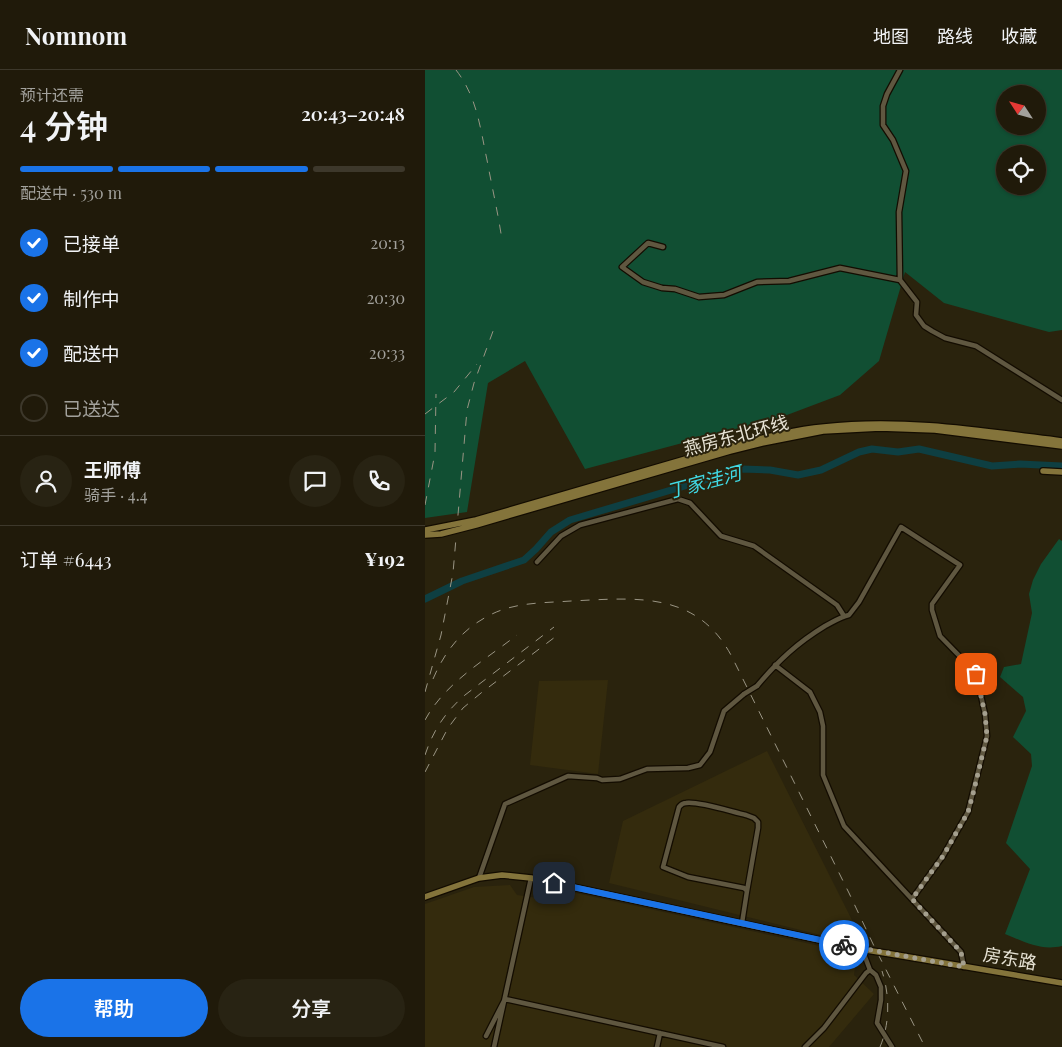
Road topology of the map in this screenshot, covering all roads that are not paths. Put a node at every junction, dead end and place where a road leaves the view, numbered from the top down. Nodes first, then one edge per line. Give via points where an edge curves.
1 (900, 70) edge
2 (663, 247) dead end
3 (900, 280) junction
4 (1062, 400) edge
5 (1062, 441) edge
6 (1062, 446) edge
7 (1043, 471) dead end
8 (1062, 472) edge
9 (425, 530) edge
10 (425, 536) edge
11 (537, 562) dead end
12 (844, 616) junction
13 (775, 665) junction
14 (479, 878) junction
15 (531, 878) junction
16 (747, 891) junction
17 (425, 897) edge
18 (912, 899) junction
19 (742, 923) junction
20 (864, 949) junction
21 (964, 967) junction
22 (870, 970) junction
23 (1062, 983) edge
24 (505, 998) junction
25 (660, 1033) junction
26 (486, 1036) dead end
27 (494, 1047) edge
28 (657, 1047) edge
29 (723, 1047) edge
30 (805, 1047) edge
31 (892, 1047) edge

1 - 3 street via 883,106 883,125 906,171 899,212
2 - 3 street via 649,243 622,266 643,282 699,297 724,295 757,282 789,281 840,268
3 - 4 street via 917,302 916,315 924,326 945,338 976,346
5 - 9 main road, 燕房东北环线, bridge via 936,425 823,427 727,447 476,520
6 - 10 main road, 燕房东北环线, bridge via 935,430 823,431 762,443 476,525
7 - 8 main road
11 - 12 street via 561,536 580,525 678,499 690,503 721,536 754,546 837,605
12 - 13 street via 808,636
12 - 18 street via 849,615 859,602 901,526 960,565 932,604 932,610 940,636 976,674 987,736 968,812 943,856
13 - 14 street, bridge via 757,686 724,711 710,752 700,765 647,769 620,779 568,776 505,804
13 - 18 street via 810,692 820,712 823,775 844,826
14 - 15 main road, 房东路
14 - 17 main road, 房东路
15 - 19 main road, 房东路
15 - 24 street
16 - 16 street via 688,877 663,867 682,804 699,804 746,815 757,822
16 - 19 street
18 - 21 street via 961,952
19 - 20 main road, 房东路
20 - 21 main road, 房东路, bridge
20 - 22 street
21 - 23 main road, 房东路
22 - 30 street
22 - 31 street via 881,987 877,1024
24 - 25 street
24 - 26 street
24 - 27 street
25 - 28 street
25 - 29 street

